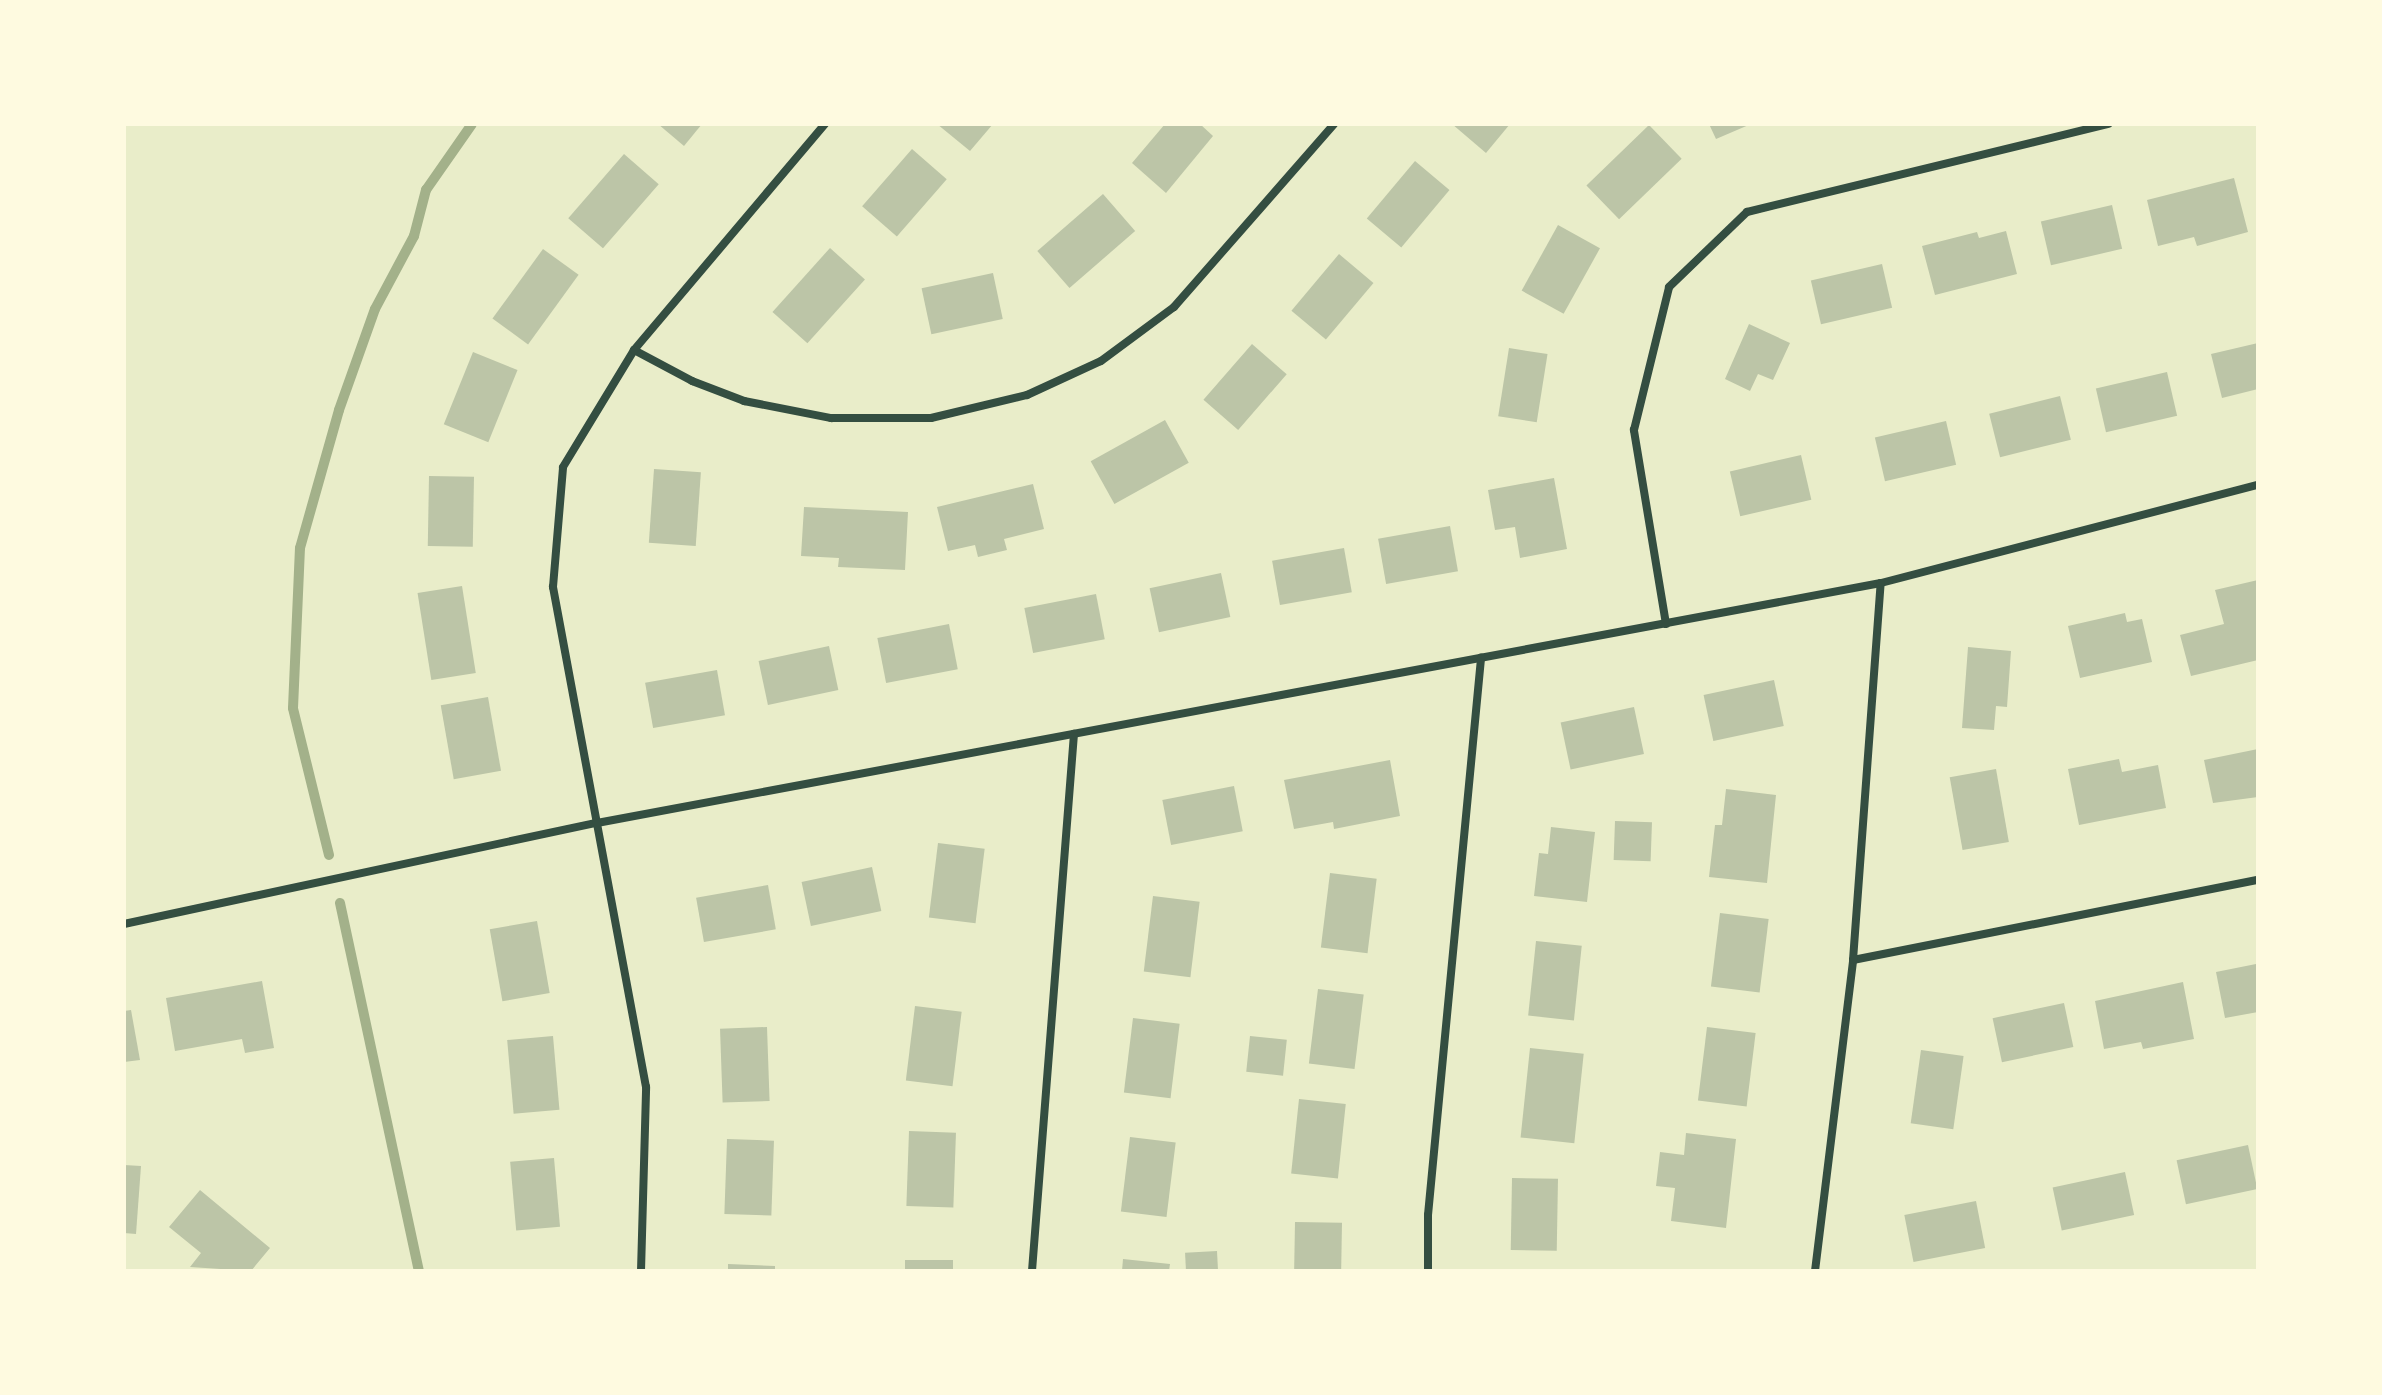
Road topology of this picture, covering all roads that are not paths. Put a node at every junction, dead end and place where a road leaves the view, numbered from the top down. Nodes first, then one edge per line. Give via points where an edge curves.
1 (825, 124) edge
2 (1334, 124) edge
3 (2108, 124) edge
4 (634, 350) junction
5 (2258, 485) edge
6 (1881, 583) junction
7 (1666, 624) junction
8 (1481, 658) junction
9 (1074, 734) junction
10 (597, 823) junction
11 (2258, 880) edge
12 (124, 924) edge
13 (1853, 960) junction
14 (641, 1271) edge
15 (1032, 1271) edge
16 (1428, 1271) edge
17 (1815, 1271) edge

1 - 4 street
2 - 4 street via 1174,307 1101,361 1027,395 931,418 831,418 744,401
3 - 7 street via 1747,212 1669,287 1634,430
4 - 10 street via 563,467 553,587
5 - 6 street
6 - 7 street
6 - 13 street
7 - 8 street
8 - 9 street
8 - 16 street via 1428,1215
9 - 10 street
9 - 15 street
10 - 12 street
10 - 14 street via 646,1087
11 - 13 street
13 - 17 street

